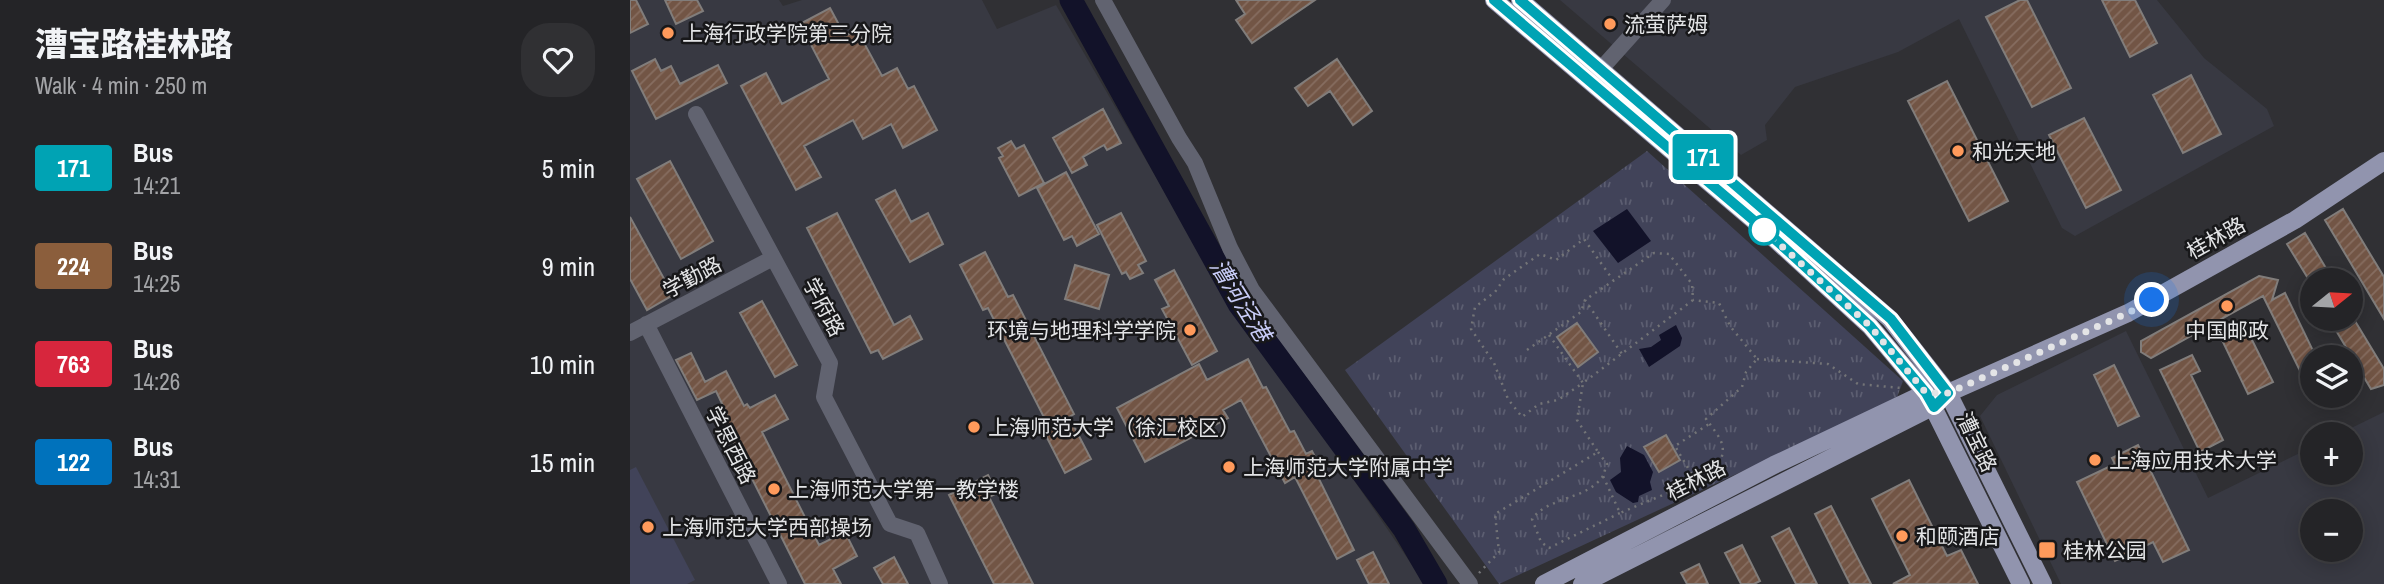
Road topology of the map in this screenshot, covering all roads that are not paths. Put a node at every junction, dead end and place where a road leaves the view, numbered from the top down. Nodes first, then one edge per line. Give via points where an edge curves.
1 (1103, 0) edge
2 (1493, 0) edge
3 (1520, 0) edge
4 (1663, 0) edge
5 (1595, 75) junction
6 (696, 114) dead end
7 (2384, 161) edge
8 (773, 258) junction
9 (646, 324) junction
10 (630, 333) edge
11 (1948, 393) junction
12 (1930, 400) junction
13 (1469, 583) edge
14 (779, 584) edge
15 (940, 584) edge
16 (1544, 584) edge
17 (1582, 584) edge
18 (2021, 584) edge
19 (2043, 584) edge

1 - 13 street via 1195,163 1252,290
2 - 5 main road, 漕宝路
3 - 5 main road, 漕宝路
4 - 5 street
5 - 11 main road, 漕宝路 via 1891,319
5 - 12 main road, 漕宝路 via 1870,326
6 - 8 street, 学府路
7 - 11 main road, 桂林路 via 2295,220 2128,313
8 - 9 street, 学勤路
8 - 15 street, 学府路 via 830,363 824,397 890,524 917,533
9 - 10 street, 学勤路
9 - 14 street, 学思西路
11 - 12 main road, 桂林路
11 - 19 main road, 漕宝路
12 - 16 main road, 桂林路 via 1774,466
12 - 17 main road, 桂林路
12 - 18 main road, 漕宝路

